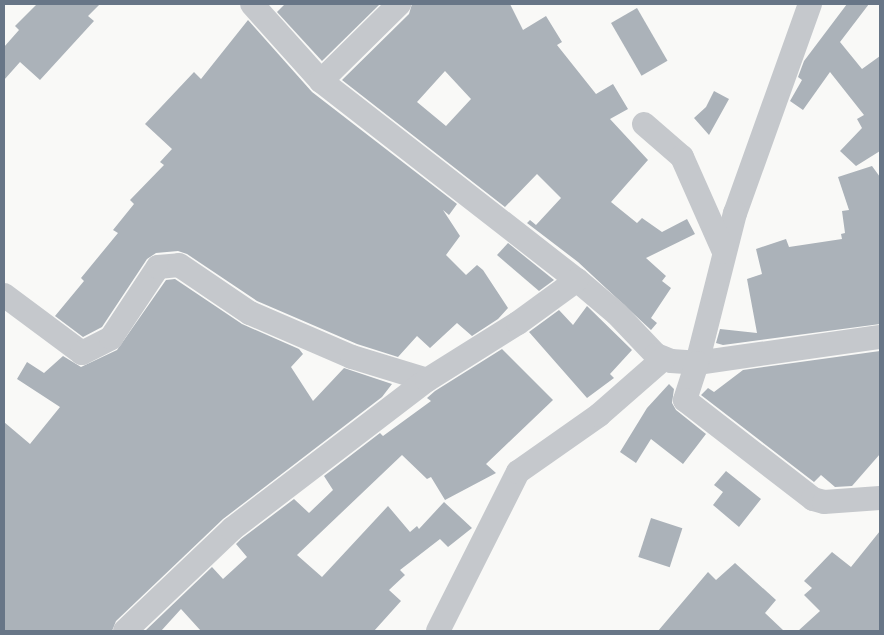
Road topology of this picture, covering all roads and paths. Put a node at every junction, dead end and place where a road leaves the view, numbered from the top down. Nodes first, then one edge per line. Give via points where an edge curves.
1 (399, 4) edge
2 (810, 4) edge
3 (262, 8) edge
4 (321, 81) junction
5 (644, 124) dead end
6 (724, 252) junction
7 (577, 280) junction
8 (4, 295) edge
9 (880, 337) edge
10 (664, 358) junction
11 (697, 363) junction
12 (427, 380) junction
13 (880, 498) edge
14 (125, 631) edge
15 (438, 631) edge

1 - 4 street
2 - 6 street via 735,212
3 - 4 street
4 - 7 street
5 - 6 street via 682,157
6 - 11 street
7 - 10 street via 617,314 656,355
7 - 12 street via 518,323
8 - 12 street via 82,353 111,338 158,267 179,265 250,314 352,357
9 - 11 street
10 - 11 street
10 - 15 street via 599,415 518,472
11 - 13 street via 685,400 813,499 824,502
12 - 14 street via 232,529

